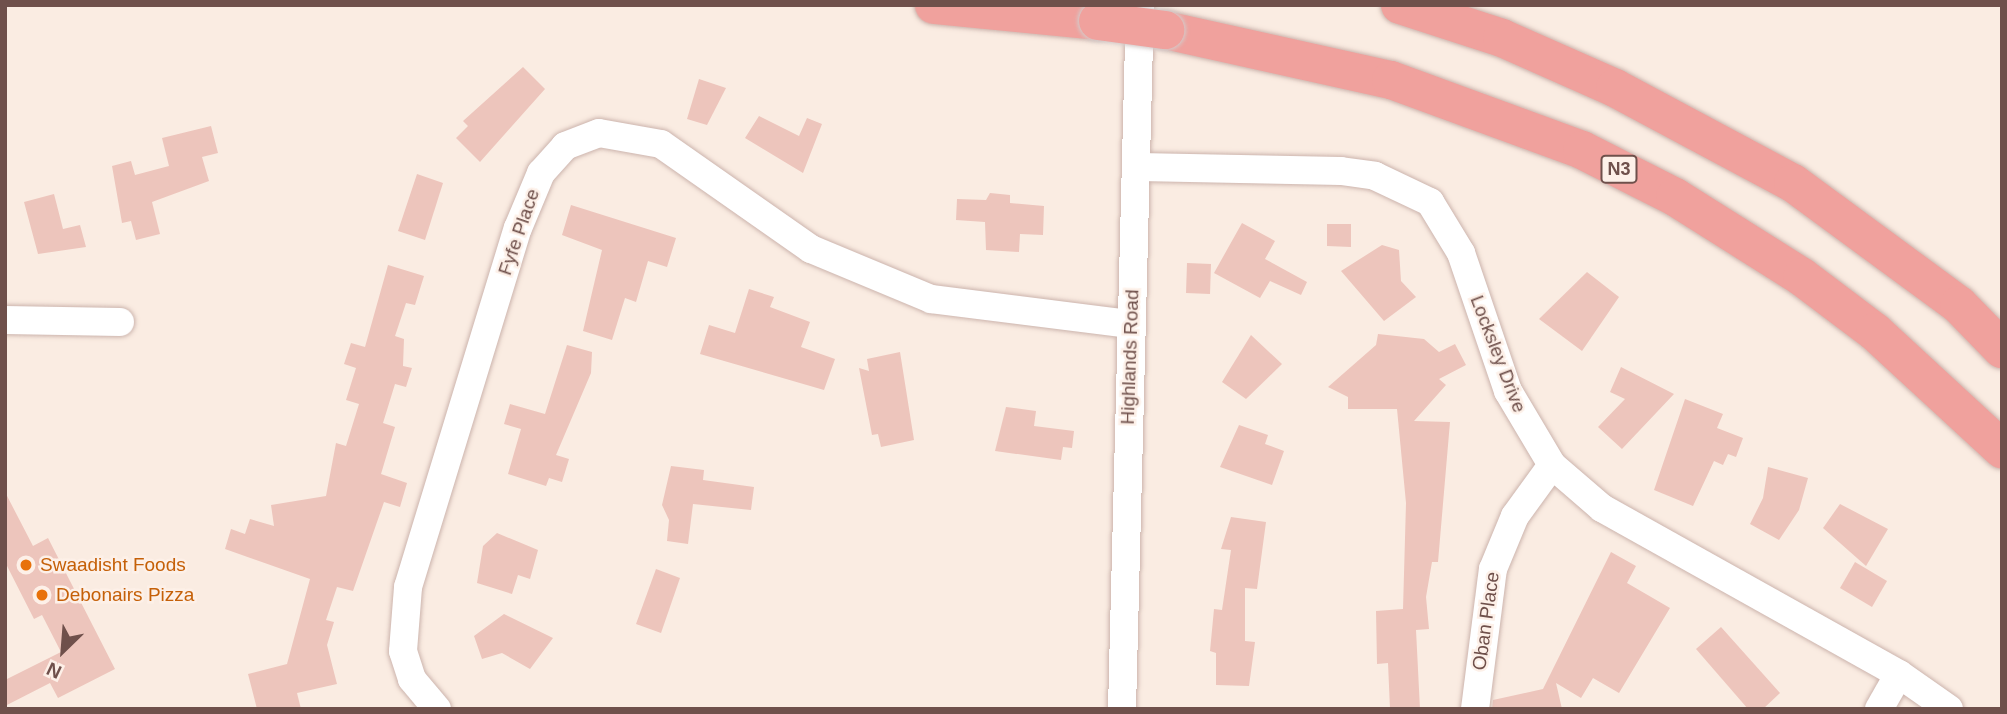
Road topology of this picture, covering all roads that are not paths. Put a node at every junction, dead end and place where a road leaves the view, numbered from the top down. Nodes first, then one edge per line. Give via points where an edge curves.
1 (934, 5) edge
2 (1400, 5) edge
3 (1153, 18) edge
4 (1139, 167) junction
5 (5, 320) edge
6 (120, 322) dead end
7 (1130, 324) junction
8 (2002, 349) edge
9 (2002, 449) edge
10 (1552, 465) junction
11 (1899, 674) junction
12 (437, 709) edge
13 (1122, 709) edge
14 (1475, 709) edge
15 (1879, 709) edge
16 (1949, 709) edge

1 - 3 highway, N3, bridge via 1098,21
2 - 8 highway via 1502,38 1615,88 1793,183 1959,306
3 - 4 street, Highlands Road
3 - 9 highway, N3 via 1391,80 1594,156 1675,197 1802,277 1875,332
4 - 7 street, Highlands Road
4 - 10 street, Locksley Drive via 1341,171 1374,176 1430,202 1461,253 1508,391
5 - 6 street
7 - 12 street, Fyfe Place via 931,299 811,248 661,144 599,133 565,146 541,173 521,218 408,587 402,651 412,679
7 - 13 street, Highlands Road
10 - 11 street, Locksley Drive via 1602,508
10 - 14 street, Oban Place via 1515,516 1493,569
11 - 15 street
11 - 16 street, Locksley Drive

